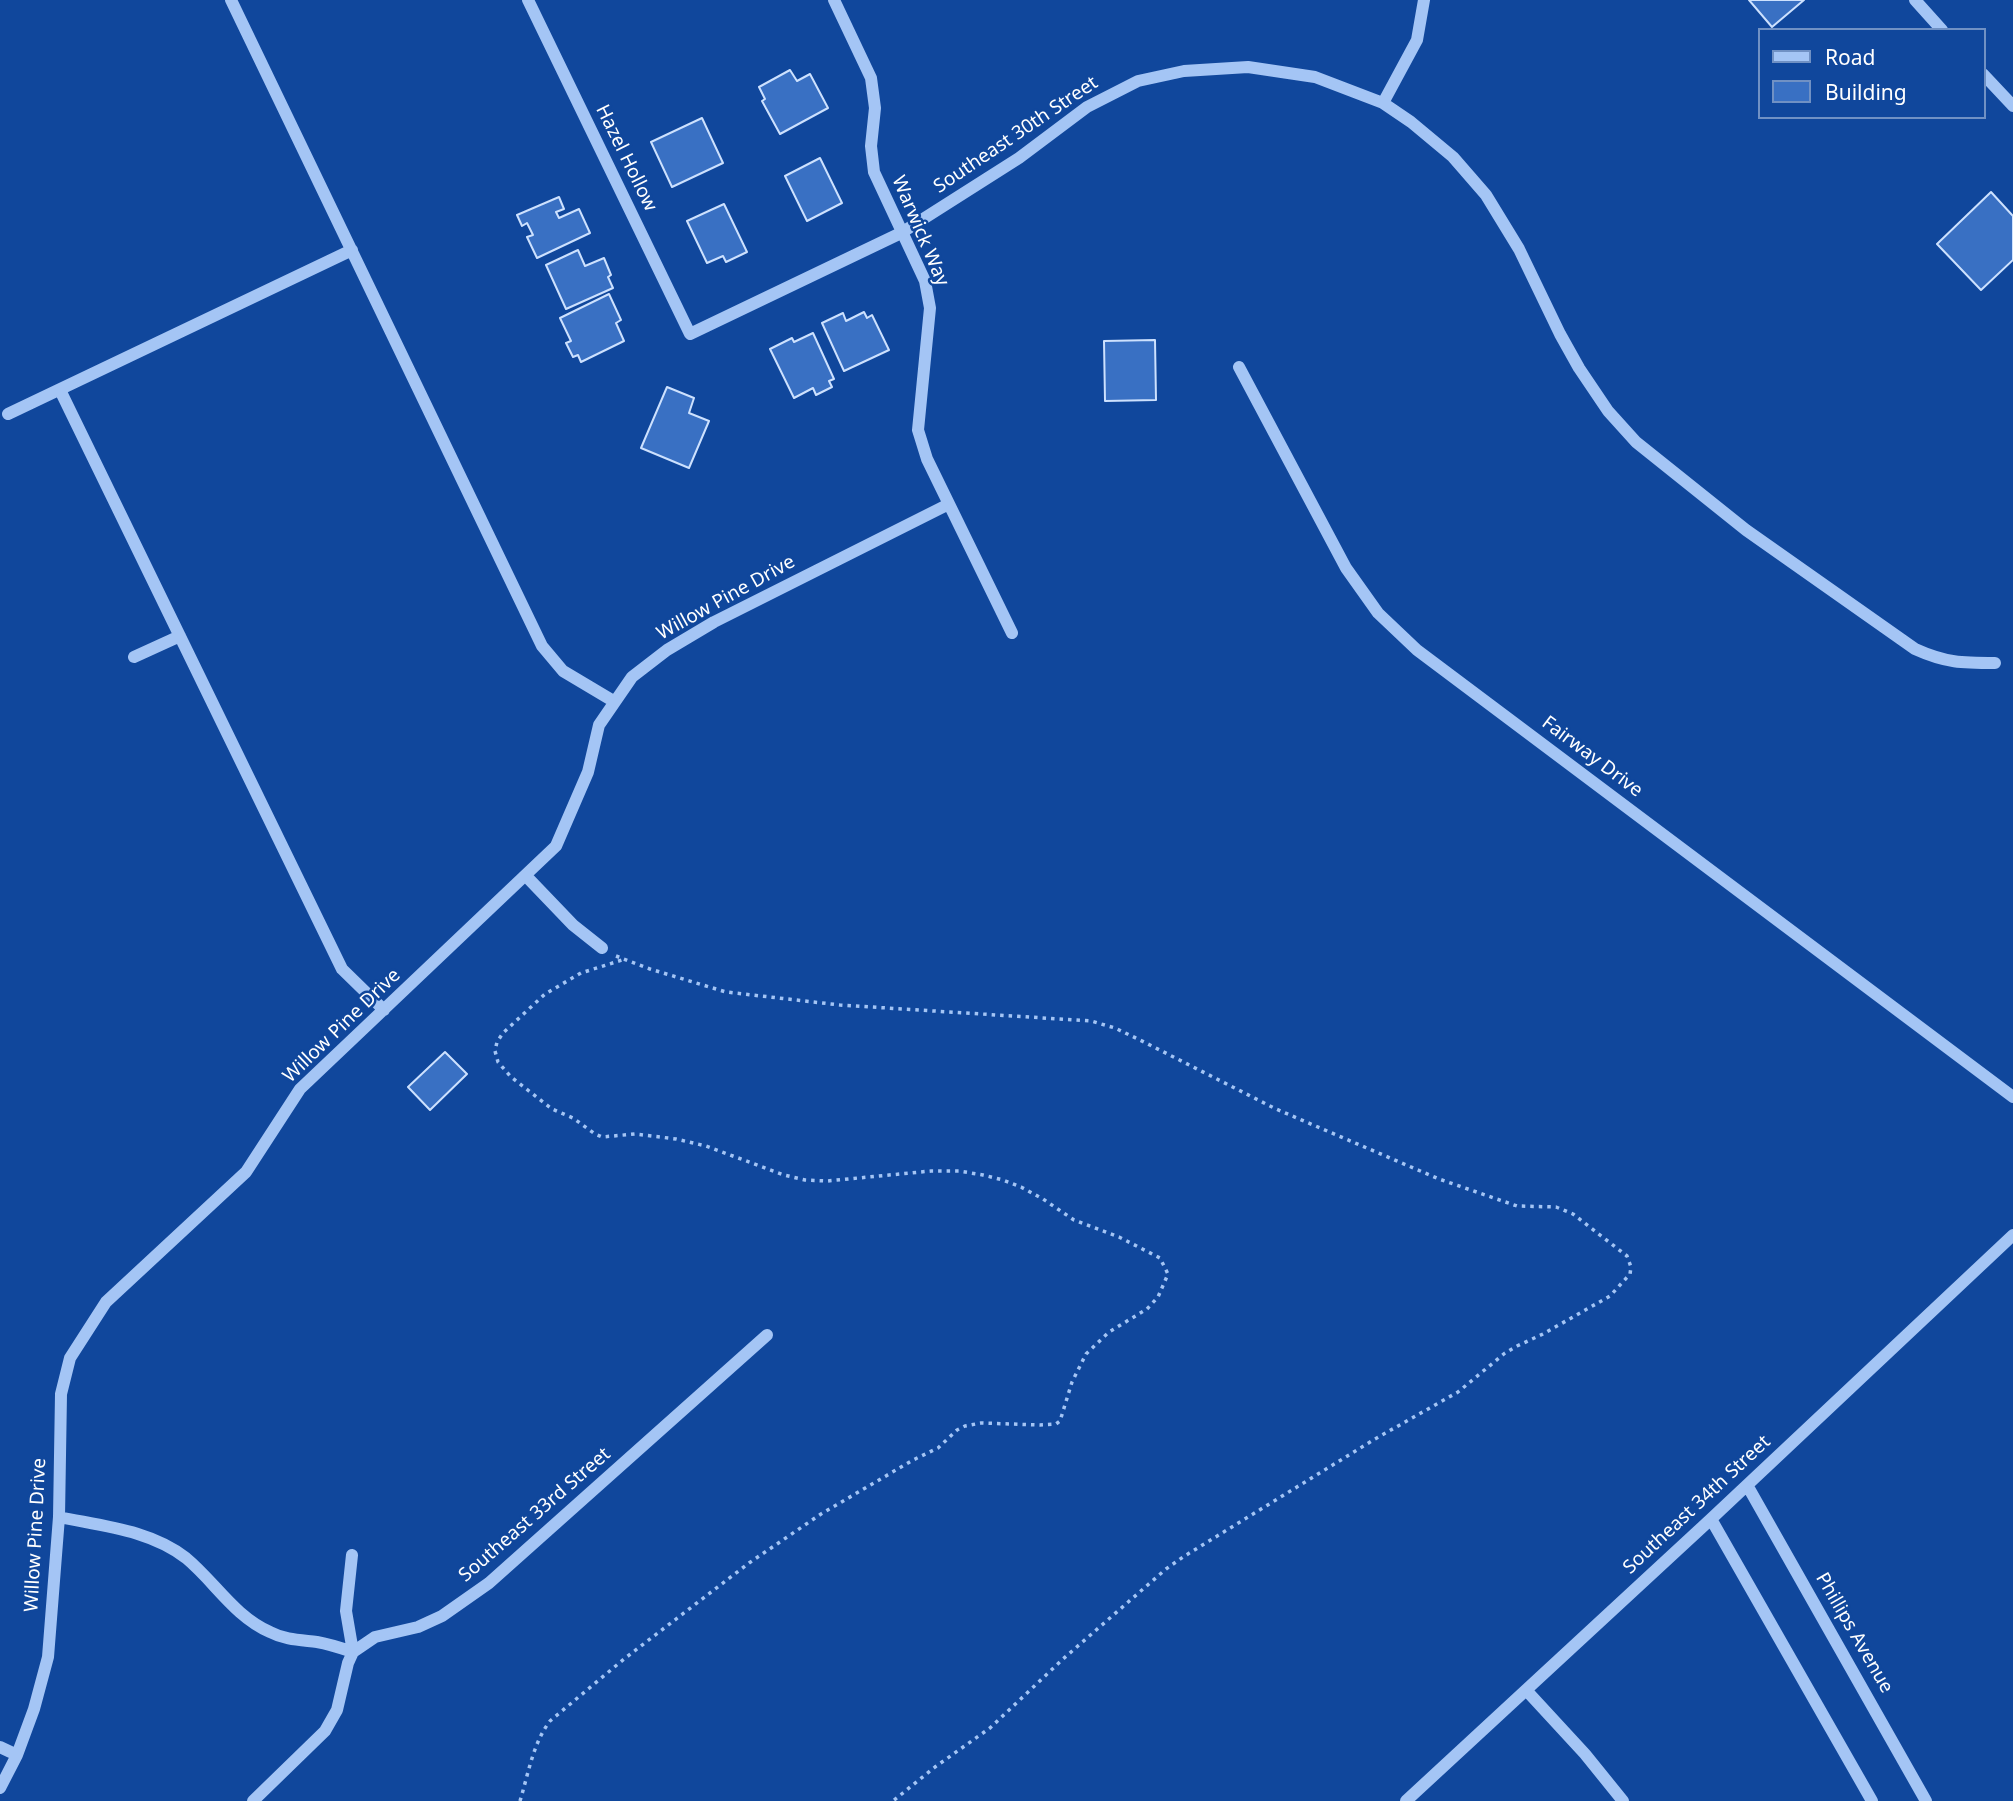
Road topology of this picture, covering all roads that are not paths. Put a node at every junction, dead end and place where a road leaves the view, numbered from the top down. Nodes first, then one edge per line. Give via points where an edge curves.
1 (231, 0) edge
2 (528, 0) edge
3 (834, 0) edge
4 (1424, 0) edge
5 (1915, 0) edge
6 (1940, 28) edge
7 (1985, 76) edge
8 (1383, 103) junction
9 (2013, 106) edge
10 (901, 233) junction
11 (352, 250) junction
12 (690, 334) joint
13 (1239, 367) dead end
14 (60, 390) junction
15 (8, 414) dead end
16 (949, 504) junction
17 (1012, 633) dead end
18 (180, 636) junction
19 (134, 657) dead end
20 (1995, 663) dead end
21 (615, 702) junction
22 (526, 876) junction
23 (602, 948) road end
24 (384, 1010) junction
25 (2013, 1097) edge
26 (2013, 1235) edge
27 (767, 1335) dead end
28 (1747, 1485) junction
29 (59, 1517) junction
30 (1711, 1519) junction
31 (352, 1555) dead end
32 (353, 1652) junction
33 (1526, 1690) junction
34 (0, 1747) edge
35 (17, 1755) junction
36 (0, 1788) edge
37 (253, 1801) edge
38 (1406, 1801) edge
39 (1623, 1801) edge
40 (1872, 1801) edge
41 (1926, 1801) edge

1 - 11 street
2 - 12 street, Hazel Hollow
3 - 10 street, Warwick Way via 871,78 876,108 871,146 874,172
4 - 8 street via 1417,40
5 - 6 street
7 - 9 street
8 - 10 street, Southeast 30th Street via 1315,77 1248,67 1184,71 1138,81 1087,107 1019,158
8 - 20 street, Southeast 30th Street via 1453,157 1486,195 1579,368 1636,442 1746,530 1915,649 1936,659
10 - 12 street, Southeast 30th Street
10 - 16 street, Warwick Way via 925,281 930,308 918,430
11 - 14 street
11 - 21 street via 542,646 563,671
13 - 25 street, Fairway Drive via 1346,568 1396,631
14 - 15 street
14 - 18 street
16 - 17 street, Warwick Way
16 - 21 street, Willow Pine Drive via 714,622 632,677
18 - 19 street
18 - 24 street via 342,969
21 - 22 street, Willow Pine Drive via 599,725 587,772 556,846
22 - 23 street
22 - 24 street, Willow Pine Drive
24 - 29 street, Willow Pine Drive via 300,1089 246,1172 106,1302 70,1358 61,1394
26 - 28 street, Southeast 34th Street
27 - 32 street, Southeast 33rd Street via 489,1583 442,1616 375,1637
28 - 30 street, Southeast 34th Street
28 - 41 street, Phillips Avenue
29 - 32 street via 136,1533 163,1544 185,1557 252,1623 272,1634
29 - 35 street, Willow Pine Drive via 48,1657
30 - 33 street, Southeast 34th Street
30 - 40 street
31 - 32 street via 346,1611
32 - 37 street via 337,1710 325,1731
33 - 38 street, Southeast 34th Street
33 - 39 street
34 - 35 street
35 - 36 street, Willow Pine Drive

